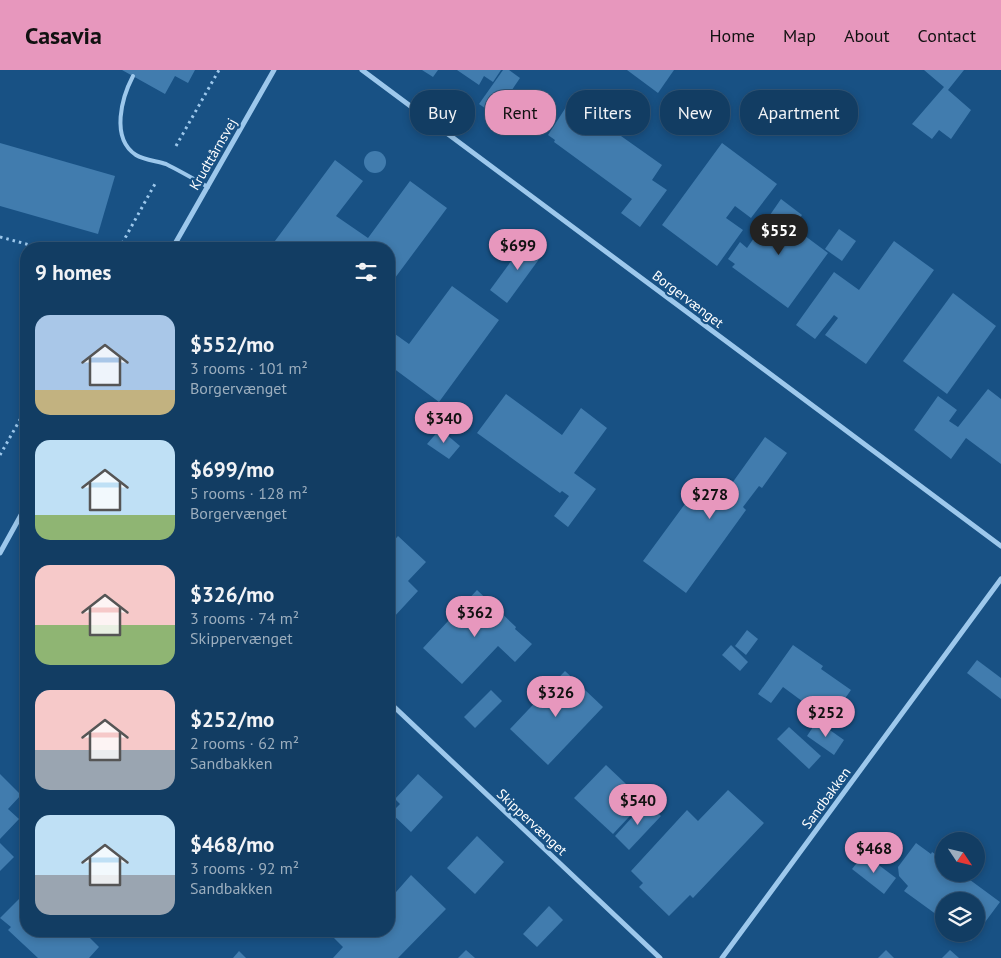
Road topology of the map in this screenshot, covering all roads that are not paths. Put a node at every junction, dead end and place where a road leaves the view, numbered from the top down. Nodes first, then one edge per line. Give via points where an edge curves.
1 (274, 70) edge
2 (362, 70) edge
3 (133, 76) dead end
4 (208, 187) junction
5 (176, 242) edge
6 (20, 517) edge
7 (1001, 546) edge
8 (0, 553) edge
9 (1001, 579) edge
10 (395, 708) edge
11 (660, 958) edge
12 (722, 958) edge

1 - 4 street, Krudttårnsvej
2 - 7 street, Borgervænget
3 - 4 lane via 124,92 120,109 121,130 127,145 136,155 166,164
4 - 5 street, Krudttårnsvej
6 - 8 street
9 - 12 street, Sandbakken
10 - 11 street, Skippervænget

